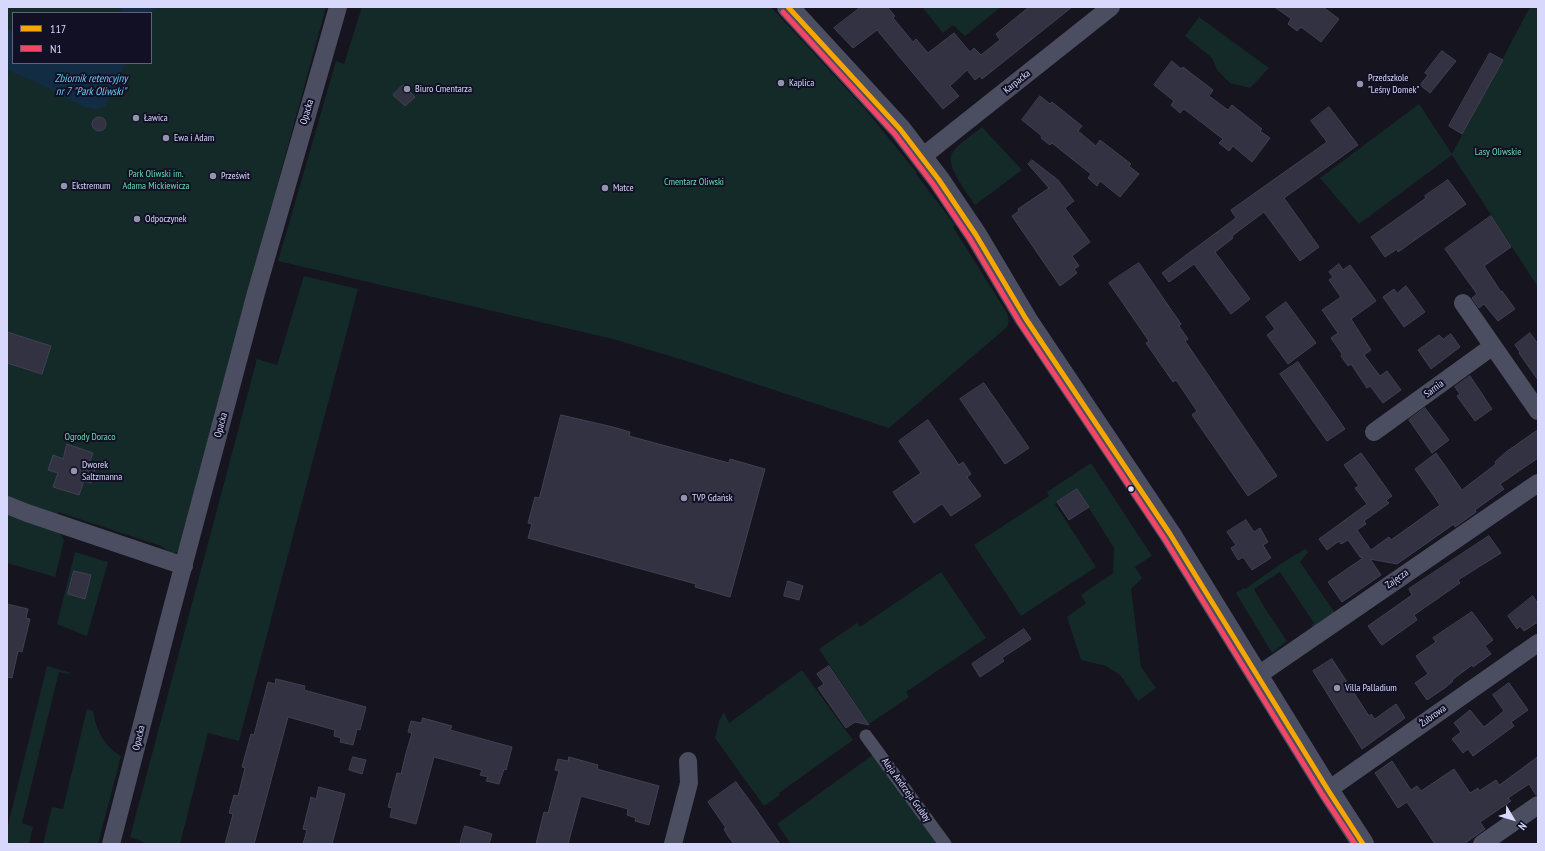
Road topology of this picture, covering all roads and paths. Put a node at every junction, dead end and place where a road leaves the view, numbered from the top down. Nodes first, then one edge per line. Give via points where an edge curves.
1 (338, 7) edge
2 (788, 7) edge
3 (1111, 7) edge
4 (922, 158) junction
5 (1463, 303) dead end
6 (1493, 346) junction
7 (1538, 411) edge
8 (1374, 432) dead end
9 (1538, 483) edge
10 (7, 505) edge
11 (184, 566) junction
12 (1538, 643) edge
13 (1257, 676) junction
14 (866, 736) dead end
15 (688, 761) dead end
16 (1328, 790) junction
17 (1538, 806) edge
18 (111, 844) edge
19 (673, 844) edge
20 (945, 844) edge
21 (1363, 844) edge
22 (1482, 844) edge

1 - 11 street, Opacka via 260,278
2 - 4 street via 900,129
3 - 4 street, Karpacka
4 - 13 street via 964,216 1026,319 1170,534
5 - 6 street
6 - 7 street
6 - 8 street, Sarnia
9 - 13 street, Zajęcza
10 - 11 street
11 - 18 street, Opacka
12 - 16 street, Żubrowa
13 - 16 street
14 - 20 street, Aleja Andrzeja Grubby
15 - 19 street via 689,783
16 - 21 street
17 - 22 street

